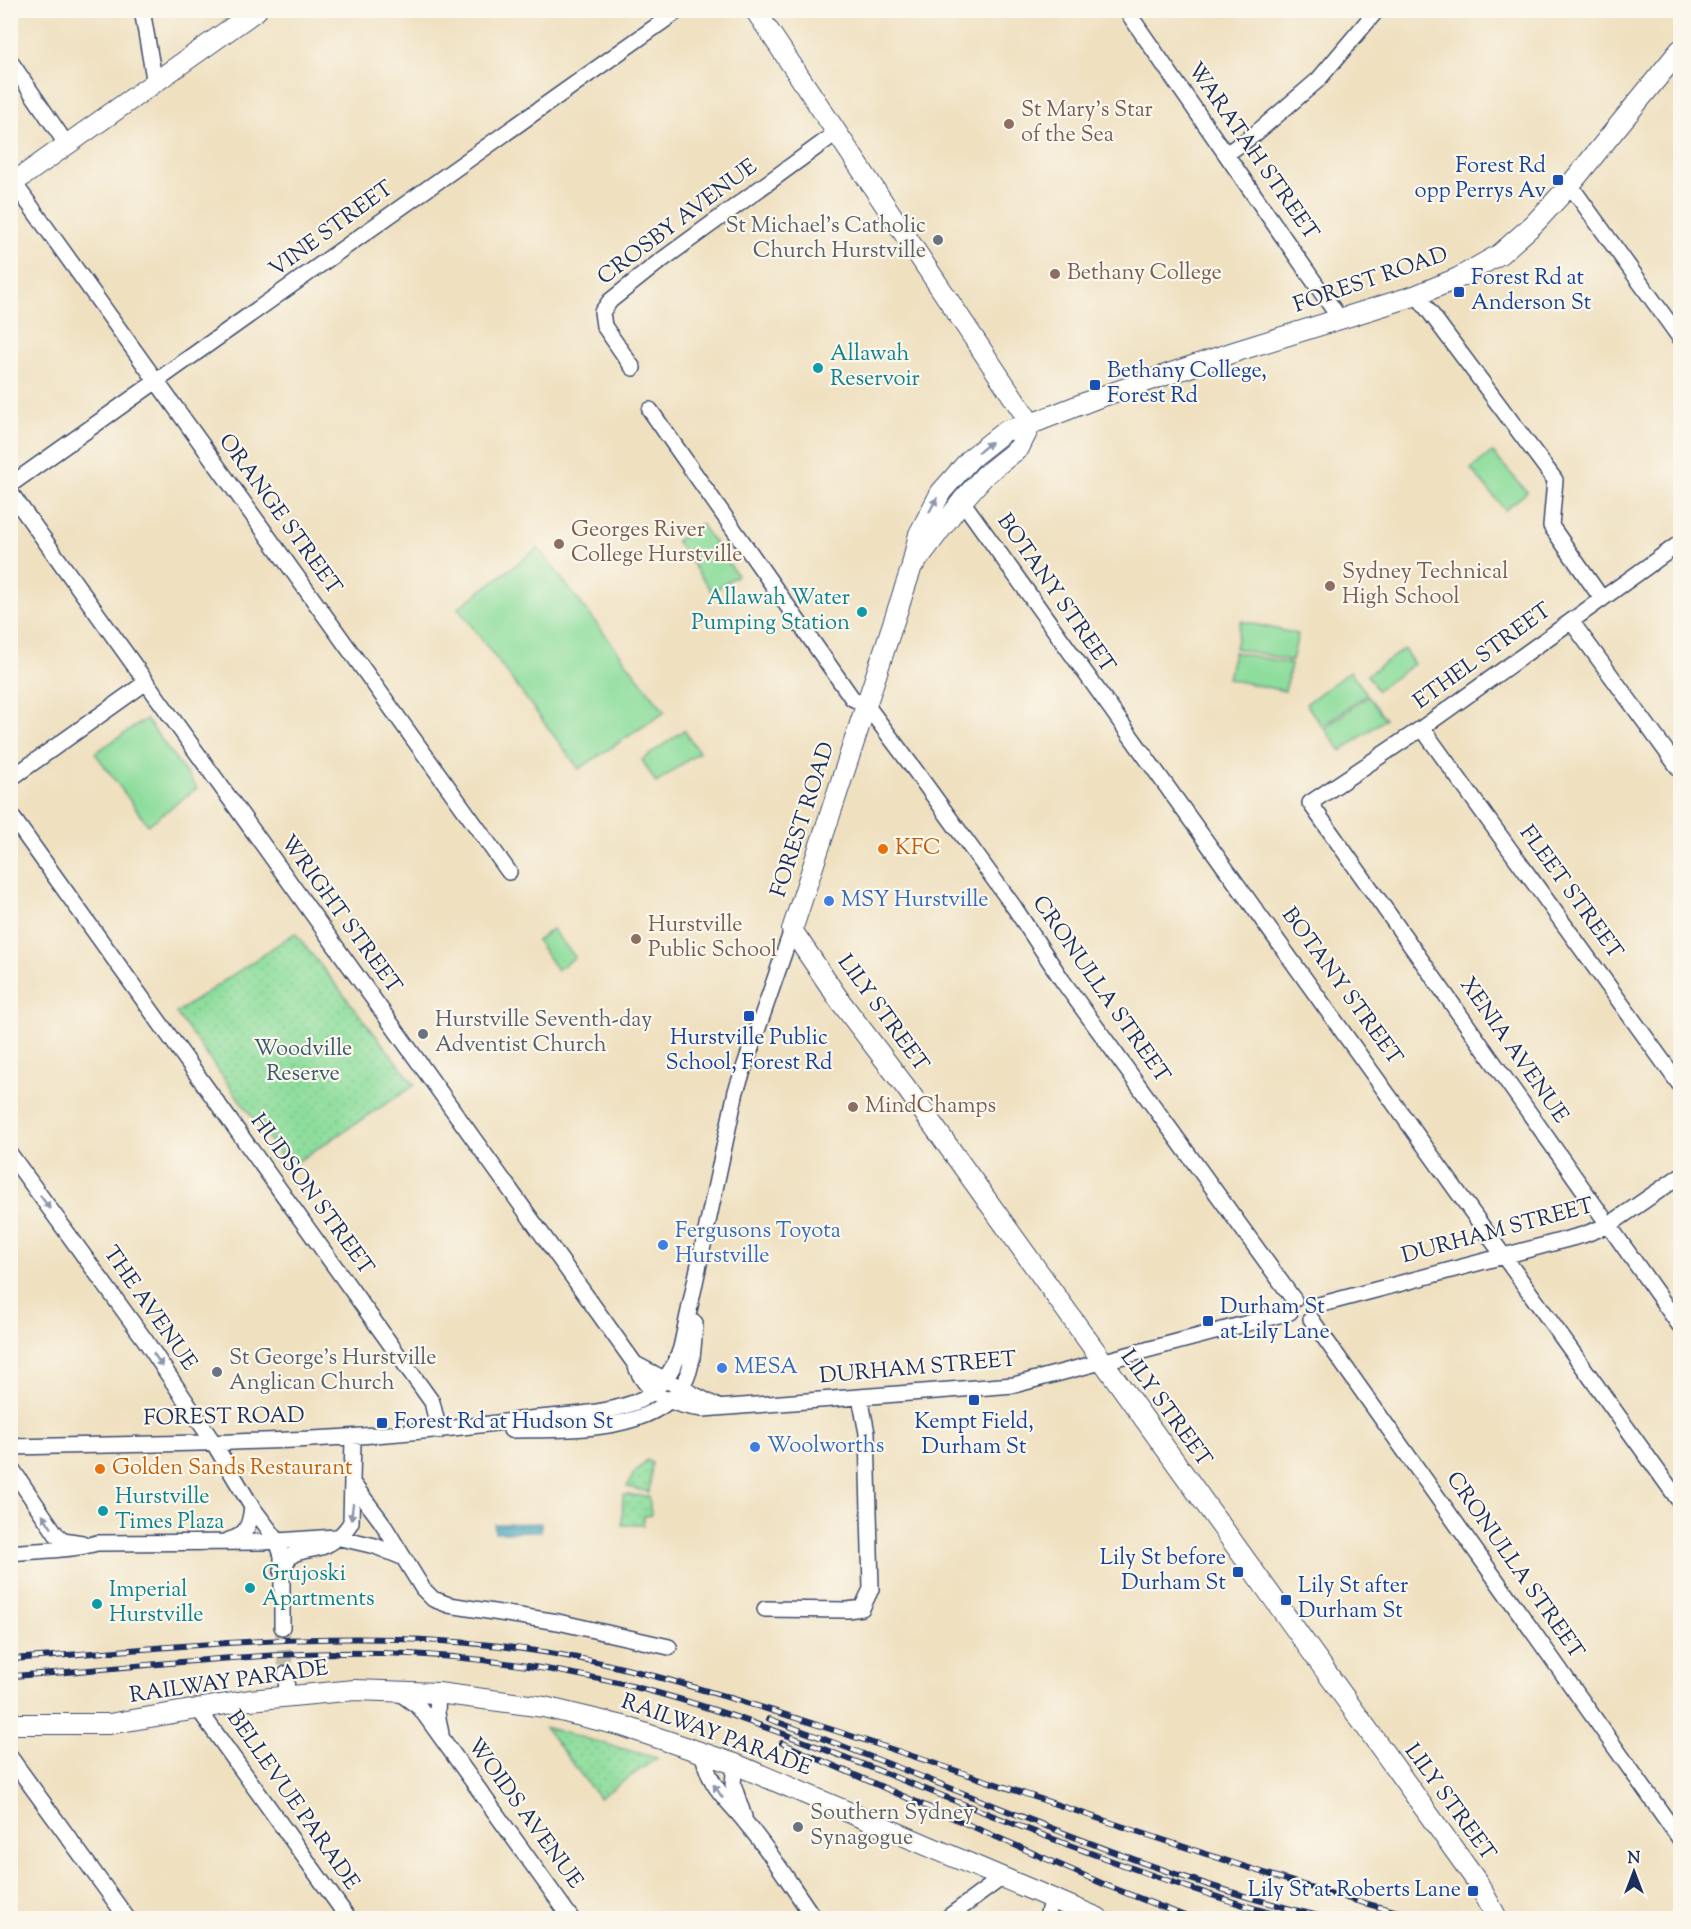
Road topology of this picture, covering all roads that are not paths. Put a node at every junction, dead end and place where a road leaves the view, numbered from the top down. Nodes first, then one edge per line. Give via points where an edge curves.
1 (142, 10) edge
2 (257, 10) edge
3 (679, 10) edge
4 (755, 10) edge
5 (1126, 10) edge
6 (1377, 10) edge
7 (1680, 50) edge
8 (10, 61) edge
9 (155, 84) junction
10 (836, 134) junction
11 (67, 145) junction
12 (1226, 154) junction
13 (12, 184) edge
14 (1570, 185) junction
15 (1417, 295) junction
16 (1340, 319) junction
17 (1680, 338) edge
18 (633, 368) dead end
19 (157, 383) junction
20 (650, 410) dead end
21 (1031, 424) junction
22 (10, 485) edge
23 (10, 492) edge
24 (962, 501) junction
25 (1680, 543) edge
26 (911, 569) junction
27 (1602, 599) junction
28 (1571, 621) junction
29 (145, 683) junction
30 (867, 706) junction
31 (1422, 728) junction
32 (1680, 770) edge
33 (10, 779) edge
34 (1310, 803) joint
35 (10, 814) edge
36 (509, 873) dead end
37 (792, 930) junction
38 (1680, 1085) edge
39 (10, 1154) edge
40 (1680, 1176) edge
41 (1609, 1225) junction
42 (1505, 1255) junction
43 (700, 1260) junction
44 (1292, 1306) junction
45 (1313, 1312) junction
46 (1680, 1326) edge
47 (1102, 1362) junction
48 (635, 1364) junction
49 (664, 1379) junction
50 (682, 1388) junction
51 (653, 1391) junction
52 (860, 1397) junction
53 (669, 1402) junction
54 (721, 1408) junction
55 (439, 1431) junction
56 (383, 1436) junction
57 (353, 1439) junction
58 (213, 1442) junction
59 (10, 1447) edge
60 (10, 1466) edge
61 (353, 1478) junction
62 (1680, 1502) edge
63 (252, 1507) junction
64 (381, 1521) junction
65 (336, 1537) junction
66 (277, 1540) junction
67 (223, 1541) junction
68 (97, 1543) junction
69 (364, 1544) junction
70 (10, 1553) edge
71 (402, 1557) junction
72 (280, 1580) junction
73 (765, 1609) dead end
74 (282, 1627) tunnel mouth
75 (669, 1647) dead end
76 (286, 1674) tunnel mouth
77 (397, 1691) junction
78 (438, 1693) junction
79 (287, 1695) junction
80 (199, 1710) junction
81 (10, 1724) edge
82 (441, 1736) junction
83 (703, 1752) junction
84 (10, 1757) edge
85 (735, 1764) junction
86 (746, 1822) junction
87 (1680, 1839) edge
88 (1000, 1879) junction
89 (1049, 1909) edge
90 (128, 1918) edge
91 (348, 1918) edge
92 (571, 1918) edge
93 (814, 1918) edge
94 (947, 1918) edge
95 (1098, 1918) edge
96 (1497, 1918) edge

1 - 9 street
2 - 9 main road
3 - 19 street, VINE STREET
4 - 10 main road
5 - 12 street, WARATAH STREET
6 - 12 street via 1318,80
7 - 14 main road, FOREST ROAD
8 - 11 street
9 - 11 main road
10 - 18 street, CROSBY AVENUE via 655,265 605,306 601,319 604,326
10 - 21 main road
11 - 13 main road
12 - 16 street, WARATAH STREET
13 - 19 street, ORANGE STREET
14 - 15 main road, FOREST ROAD via 1500,254
14 - 17 street
15 - 16 main road, FOREST ROAD
15 - 27 street via 1555,480 1551,526
16 - 21 main road, FOREST ROAD via 1149,380
19 - 22 street, VINE STREET
19 - 36 street, ORANGE STREET
20 - 30 street, CRONULLA STREET via 852,698
21 - 24 main road, FOREST ROAD via 1019,448
26 -> 21 main road, FOREST ROAD via 919,534 947,484 971,458 1005,431
23 - 29 street, WRIGHT STREET
24 - 26 main road, FOREST ROAD
24 - 42 street, BOTANY STREET
25 - 27 street, ETHEL STREET
26 - 30 main road, FOREST ROAD
27 - 28 street, ETHEL STREET
28 - 31 street, ETHEL STREET
28 - 32 street
29 - 33 street
29 - 48 street, WRIGHT STREET
30 - 37 main road, FOREST ROAD
30 - 44 street, CRONULLA STREET
31 - 34 street, ETHEL STREET
31 - 38 street, FLEET STREET
34 - 41 street, XENIA AVENUE
35 - 55 street, HUDSON STREET via 432,1402
37 - 43 street, FOREST ROAD via 736,1091
37 - 47 main road, LILY STREET
39 -> 58 street, THE AVENUE via 145,1340
40 - 41 street, DURHAM STREET
41 - 42 street, DURHAM STREET
41 - 46 street, XENIA AVENUE
42 - 45 street, DURHAM STREET
42 - 62 street, BOTANY STREET
43 - 49 street, FOREST ROAD via 681,1348
43 - 50 street, FOREST ROAD via 692,1355
44 - 45 street via 1306,1297
44 - 45 street via 1299,1321
44 - 47 street, DURHAM STREET
45 - 87 street, CRONULLA STREET
47 - 52 street, DURHAM STREET via 1014,1385
47 - 96 main road, LILY STREET via 1475,1878
48 - 49 street, WRIGHT STREET
48 - 51 street, WRIGHT STREET via 640,1380
49 - 50 street
49 - 51 street, FOREST ROAD
50 - 53 street, FOREST ROAD
50 - 54 street
51 - 53 street, WRIGHT STREET
51 - 55 street, FOREST ROAD via 621,1406
52 - 54 street, DURHAM STREET
52 - 73 street via 867,1433 871,1589 866,1603 862,1608 847,1610
53 - 54 street, DURHAM STREET
53 - 55 street, FOREST ROAD via 653,1413 608,1424
55 - 56 street, FOREST ROAD
56 - 57 street, FOREST ROAD
56 - 61 street via 365,1452
57 - 58 street, FOREST ROAD
57 - 61 street
58 - 59 street, FOREST ROAD
58 - 63 street, THE AVENUE
68 -> 60 street via 72,1542 56,1534
61 - 64 street
61 -> 65 street via 351,1522
63 - 66 street, THE AVENUE
63 - 67 street via 240,1538
64 - 69 street via 375,1535
64 - 71 street
65 - 66 street
65 - 69 street
65 - 72 street via 320,1547 293,1553
66 - 67 street
66 - 72 street, THE AVENUE via 282,1556
67 - 68 street
67 - 72 street via 264,1551 273,1559
68 - 70 street via 72,1550
69 - 71 street
71 - 75 street via 428,1594 449,1605 558,1622
72 - 74 street, THE AVENUE
76 - 79 street
77 - 78 main road, RAILWAY PARADE
77 - 79 main road, RAILWAY PARADE
77 - 82 street, WOIDS AVENUE via 420,1708
78 - 82 street, WOIDS AVENUE
78 - 83 main road, RAILWAY PARADE via 579,1714
79 - 80 main road, RAILWAY PARADE
80 - 81 main road, RAILWAY PARADE via 109,1724
80 - 91 street, BELLEVUE PARADE
82 - 92 street, WOIDS AVENUE
83 - 85 main road, RAILWAY PARADE
86 -> 83 street via 715,1788
84 - 90 street
85 - 86 street via 733,1784
85 - 88 main road, RAILWAY PARADE
86 - 93 street
88 - 89 main road, RAILWAY PARADE
88 - 94 street
89 - 95 main road, RAILWAY PARADE

